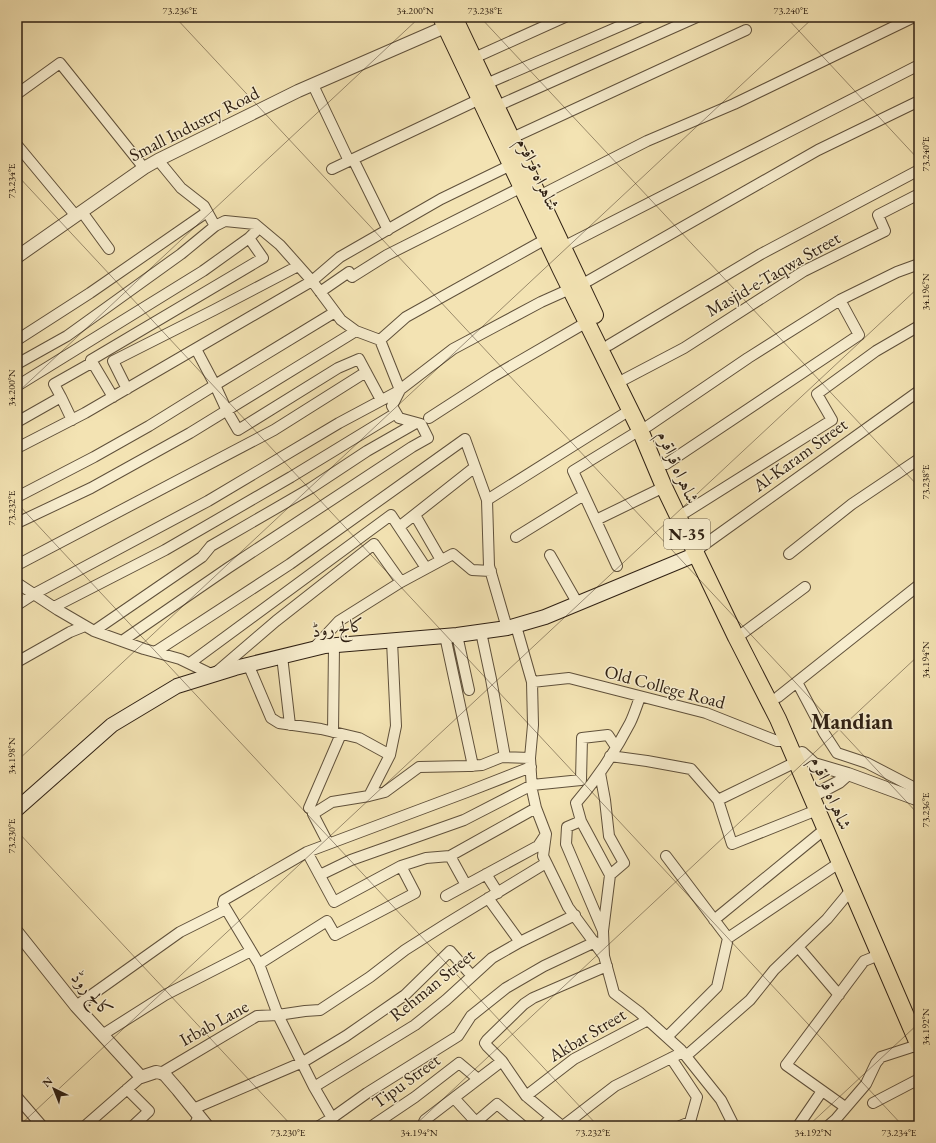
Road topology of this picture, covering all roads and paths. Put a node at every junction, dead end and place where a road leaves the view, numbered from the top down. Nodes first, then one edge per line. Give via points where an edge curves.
1 (565, 17) edge
2 (641, 17) edge
3 (697, 17) edge
4 (914, 17) edge
5 (449, 21) edge
6 (746, 30) dead end
7 (474, 58) junction
8 (919, 65) edge
9 (486, 84) junction
10 (313, 85) junction
11 (17, 94) edge
12 (480, 99) junction
13 (919, 101) edge
14 (497, 106) junction
15 (512, 138) junction
16 (17, 145) edge
17 (158, 160) junction
18 (351, 160) junction
19 (512, 165) junction
20 (144, 168) junction
21 (332, 169) dead end
22 (919, 170) edge
23 (522, 187) junction
24 (919, 194) edge
25 (539, 196) junction
26 (207, 212) junction
27 (79, 214) junction
28 (215, 226) junction
29 (260, 228) junction
30 (388, 230) junction
31 (249, 238) junction
32 (546, 239) junction
33 (563, 247) junction
34 (109, 249) dead end
35 (17, 257) edge
36 (919, 264) edge
37 (298, 266) junction
38 (312, 281) junction
39 (576, 287) junction
40 (320, 292) junction
41 (840, 300) junction
42 (335, 312) junction
43 (587, 322) junction
44 (919, 326) edge
45 (356, 331) junction
46 (17, 340) edge
47 (380, 340) junction
48 (609, 345) junction
49 (196, 349) junction
50 (93, 362) junction
51 (17, 364) edge
52 (366, 372) junction
53 (625, 379) junction
54 (215, 385) junction
55 (17, 386) edge
56 (127, 389) junction
57 (400, 390) junction
58 (919, 391) edge
59 (61, 397) junction
60 (113, 397) junction
61 (381, 400) junction
62 (630, 410) junction
63 (227, 411) junction
64 (396, 413) junction
65 (429, 418) dead end
66 (72, 420) junction
67 (17, 422) edge
68 (416, 423) junction
69 (644, 428) junction
70 (17, 448) edge
71 (919, 459) edge
72 (666, 464) junction
73 (475, 467) junction
74 (664, 487) junction
75 (584, 495) junction
76 (17, 497) edge
77 (487, 500) junction
78 (686, 512) junction
79 (415, 515) junction
80 (596, 520) junction
81 (17, 523) edge
82 (399, 527) junction
83 (516, 538) dead end
84 (699, 551) junction
85 (789, 554) dead end
86 (550, 555) dead end
87 (441, 560) junction
88 (17, 565) edge
89 (617, 566) dead end
90 (426, 568) junction
91 (491, 571) junction
92 (401, 582) junction
93 (17, 583) edge
94 (919, 586) edge
95 (805, 587) dead end
96 (34, 594) junction
97 (578, 604) junction
98 (17, 605) edge
99 (54, 607) junction
100 (512, 627) junction
101 (89, 628) junction
102 (481, 632) junction
103 (743, 633) junction
104 (451, 636) junction
105 (122, 641) junction
106 (392, 641) junction
107 (334, 646) junction
108 (313, 649) junction
109 (155, 652) junction
110 (282, 656) junction
111 (17, 662) edge
112 (190, 663) junction
113 (248, 664) junction
114 (213, 675) junction
115 (532, 682) junction
116 (798, 682) junction
117 (469, 690) dead end
118 (640, 696) junction
119 (778, 697) junction
120 (290, 725) junction
121 (337, 733) junction
122 (787, 741) junction
123 (616, 747) junction
124 (390, 755) junction
125 (610, 756) junction
126 (799, 757) junction
127 (505, 758) junction
128 (530, 762) junction
129 (474, 766) junction
130 (600, 773) junction
131 (848, 774) junction
132 (532, 786) junction
133 (818, 793) junction
134 (369, 796) junction
135 (916, 799) edge
136 (718, 800) junction
137 (309, 808) dead end
138 (536, 808) junction
139 (17, 809) edge
140 (816, 810) junction
141 (581, 821) junction
142 (825, 829) junction
143 (546, 834) junction
144 (328, 843) junction
145 (307, 852) junction
146 (450, 856) junction
147 (666, 856) dead end
148 (546, 863) junction
149 (839, 863) junction
150 (401, 866) junction
151 (486, 874) junction
152 (320, 875) junction
153 (610, 875) junction
154 (466, 885) junction
155 (851, 890) junction
156 (498, 893) junction
157 (446, 896) dead end
158 (488, 898) junction
159 (226, 909) junction
160 (575, 915) junction
161 (714, 920) junction
162 (603, 930) junction
163 (17, 932) edge
164 (875, 934) junction
165 (728, 938) junction
166 (520, 942) junction
167 (594, 942) junction
168 (799, 948) junction
169 (251, 951) junction
170 (879, 955) junction
171 (604, 956) junction
172 (259, 964) junction
173 (607, 966) junction
174 (472, 976) junction
175 (839, 994) junction
176 (76, 1006) junction
177 (278, 1015) junction
178 (648, 1020) junction
179 (919, 1022) edge
180 (102, 1034) junction
181 (667, 1038) junction
182 (919, 1046) edge
183 (685, 1054) junction
184 (671, 1058) junction
185 (502, 1061) junction
186 (303, 1062) junction
187 (161, 1073) junction
188 (141, 1077) junction
189 (478, 1079) junction
190 (919, 1079) edge
191 (314, 1087) junction
192 (127, 1089) junction
193 (822, 1091) junction
194 (526, 1096) junction
195 (17, 1097) edge
196 (454, 1098) junction
197 (873, 1103) dead end
198 (845, 1107) junction
199 (195, 1117) edge
200 (332, 1118) junction
201 (551, 1118) junction
202 (478, 1124) edge
203 (835, 1124) edge
204 (42, 1126) edge
205 (85, 1126) edge
206 (133, 1126) edge
207 (207, 1126) edge
208 (319, 1126) edge
209 (372, 1126) edge
210 (422, 1126) edge
211 (523, 1126) edge
212 (543, 1126) edge
213 (563, 1126) edge
214 (680, 1126) edge
215 (734, 1126) edge
216 (798, 1126) edge

1 - 7 street
2 - 9 street
3 - 14 street
4 - 25 street via 734,104 647,141
5 - 7 highway, شاہراہ قراقرم / N-35
5 - 10 street, Small Industry Road
5 - 12 highway, شاہراہ قراقرم / N-35
6 - 15 street
7 - 9 highway, شاہراہ قراقرم / N-35
8 - 33 street
9 - 14 highway, شاہراہ قراقرم / N-35
10 - 17 street, Small Industry Road
10 - 18 street
11 - 20 street via 60,63
12 - 18 street
12 - 19 highway, شاہراہ قراقرم / N-35
13 - 39 street via 818,150
14 - 15 highway, شاہراہ قراقرم / N-35
15 - 25 highway, شاہراہ قراقرم / N-35
16 - 27 street
17 - 20 street, Small Industry Road
17 - 26 street via 181,188 204,206
18 - 21 street
18 - 30 street
19 - 23 highway, شاہراہ قراقرم / N-35
19 - 30 street via 441,199
20 - 27 street, Small Industry Road
22 - 48 street via 761,254
23 - 32 highway, شاہراہ قراقرم / N-35
23 - 40 street via 388,254 352,277 349,272
24 - 53 street, Masjid-e-Taqwa Street via 878,215 884,231 804,271 684,348
25 - 33 highway, شاہراہ قراقرم / N-35
26 - 28 street
26 - 46 street
27 - 34 street
27 - 35 street, Small Industry Road
28 - 29 street via 225,221 255,224
28 - 51 street via 181,254 67,336
29 - 31 street
29 - 37 street
30 - 38 street via 340,257
31 - 50 street via 263,258 91,360
31 - 55 street via 203,271
32 - 39 highway, شاہراہ قراقرم / N-35
32 - 47 street via 406,317
33 - 39 highway, شاہراہ قراقرم / N-35
36 - 41 street
37 - 38 street
37 - 56 street via 113,361
38 - 40 street
38 - 49 street
39 - 43 highway, شاہراہ قراقرم / N-35
39 - 48 highway, شاہراہ قراقرم / N-35
39 - 57 street via 453,349
40 - 42 street
41 - 69 street
41 - 72 street via 859,335
42 - 45 street
42 - 54 street
43 - 62 highway, شاہراہ قراقرم / N-35
43 - 65 street via 494,376
44 - 78 street via 876,351 817,394 832,420
45 - 47 street
45 - 63 street
47 - 57 street
48 - 53 highway, شاہراہ قراقرم / N-35
49 - 54 street
49 - 56 street
50 - 59 street via 54,384
50 - 60 street
52 - 61 street
52 - 63 street via 359,358 338,368 238,430
52 - 88 street via 274,430
53 - 69 highway, شاہراہ قراقرم / N-35
54 - 63 street
54 - 76 street via 149,426
56 - 60 street
57 - 61 street
57 - 64 street via 392,406
58 - 84 street, Al-Karam Street
59 - 66 street
59 - 67 street
60 - 66 street
61 - 96 street via 208,501
62 - 69 highway, شاہراہ قراقرم / N-35
62 - 77 street
63 - 81 street via 91,488
64 - 68 street via 399,418
64 - 99 street via 164,550
66 - 70 street
68 - 101 street via 211,546 202,557
68 - 105 street via 421,424 428,438 228,568
69 - 72 highway, شاہراہ قراقرم / N-35
69 - 74 highway, شاہراہ قراقرم / N-35
69 - 75 street via 573,471
71 - 85 street via 852,504
72 - 78 highway, شاہراہ قراقرم / N-35
73 - 77 street
73 - 79 street
73 - 109 street via 465,439 290,564
74 - 80 street
74 - 84 highway, شاہراہ قراقرم / N-35
75 - 80 street
75 - 83 street
77 - 91 street
78 - 84 highway, شاہراہ قراقرم / N-35
79 - 82 street
79 - 87 street
80 - 89 street
82 - 90 street
82 - 112 street via 391,515
84 - 97 main road, کالج روڈ
84 - 103 highway, شاہراہ قراقرم / N-35
84 - 122 highway, شاہراہ قراقرم / N-35
86 - 97 street
87 - 90 street
87 - 91 street via 453,554 472,570
90 - 92 street
91 - 100 street
92 - 108 street via 339,621
92 - 114 street via 374,544 276,621
93 - 96 street
94 - 116 street
95 - 103 street
96 - 98 street
96 - 99 street
97 - 100 main road, کالج روڈ
99 - 101 street
100 - 102 main road, کالج روڈ
100 - 115 street
101 - 105 street
101 - 111 street via 70,632
102 - 104 main road, کالج روڈ
102 - 127 street
103 - 119 highway, شاہراہ قراقرم / N-35
104 - 106 main road, کالج روڈ
104 - 117 street
104 - 129 street
105 - 109 street
106 - 107 main road, کالج روڈ
106 - 124 street via 396,726
107 - 108 main road, کالج روڈ
107 - 121 street
108 - 110 main road, کالج روڈ
109 - 112 street
110 - 113 main road, کالج روڈ
110 - 120 street
112 - 114 street
113 - 114 main road, کالج روڈ
113 - 120 street via 271,718
114 - 139 main road, کالج روڈ via 177,686 112,725
115 - 118 street, Old College Road via 569,678
115 - 128 street via 533,725
116 - 119 street
116 - 135 street via 824,733 838,754 867,763 915,788
118 - 122 street, Old College Road via 706,713 777,741
118 - 123 street via 630,722
119 - 126 highway, شاہراہ قراقرم / N-35
120 - 121 street
121 - 124 street via 359,738
121 - 137 street
122 - 126 highway, شاہراہ قراقرم / N-35
123 - 125 street
123 - 132 street via 608,735 582,738 581,780
124 - 134 street
125 - 130 street
125 - 136 street via 691,769
126 - 131 street
126 - 133 highway, شاہراہ قراقرم / N-35
126 - 136 street
126 - 140 highway, شاہراہ قراقرم / N-35
127 - 128 street
127 - 129 street
128 - 132 street
128 - 144 street via 460,795
129 - 134 street via 419,767 385,792
130 - 141 street via 576,803
130 - 153 street via 609,836 624,863
131 - 133 street
131 - 135 street
132 - 138 street
132 - 152 street via 464,820 351,860
133 - 164 highway, شاہراہ قراقرم / N-35
134 - 144 street via 332,802 313,814
136 - 140 street via 732,844
138 - 143 street
138 - 146 street
140 - 142 highway, شاہراہ قراقرم / N-35
141 - 153 street
141 - 162 street via 567,827 566,844
142 - 149 highway, شاہراہ قراقرم / N-35
142 - 161 street
143 - 148 street via 543,856
143 - 151 street via 538,846
144 - 145 street
145 - 152 street
145 - 159 street via 224,900
146 - 150 street via 426,858
146 - 154 street
147 - 161 street
148 - 156 street
148 - 160 street via 568,907
149 - 155 highway, شاہراہ قراقرم / N-35
149 - 165 street
150 - 152 street via 334,902
150 - 172 street via 415,893 335,935 327,921
151 - 154 street
151 - 156 street
153 - 162 street
154 - 157 street
155 - 164 highway, شاہراہ قراقرم / N-35
155 - 168 street
156 - 158 street
158 - 166 street
158 - 177 street via 405,950 320,1010
159 - 169 street, Irbab Lane
159 - 176 street via 180,932
160 - 166 street, Rehman Street
160 - 167 street
161 - 165 street
162 - 171 street
163 - 176 street, کالج روڈ
164 - 170 highway, شاہراہ قراقرم / N-35
164 - 179 highway, شاہراہ قراقرم / N-35
165 - 181 street via 717,987
166 - 174 street, Rehman Street via 492,958
167 - 171 street
167 - 200 street via 506,988 471,1016 458,1036
168 - 175 street
168 - 183 street via 774,970 750,1000
169 - 172 street, Irbab Lane
169 - 180 street via 165,995
170 - 175 street via 864,961
170 - 182 highway, شاہراہ قراقرم / N-35
171 - 173 street
172 - 177 street, Irbab Lane
173 - 178 street via 614,993
173 - 185 street via 524,1004 485,1043
174 - 186 street via 450,950 405,995
174 - 191 street, Rehman Street via 415,1025
175 - 193 street via 786,1065
176 - 180 street, کالج روڈ
177 - 186 street
177 - 187 street, Irbab Lane via 257,1016
178 - 181 street
178 - 194 street, Akbar Street via 574,1059
180 - 188 street, کالج روڈ
181 - 183 street
182 - 198 street via 881,1057 866,1084
183 - 184 street
183 - 215 street via 722,1100
184 - 213 street via 615,1086
184 - 214 street via 697,1097 690,1122
185 - 189 street
185 - 194 street
186 - 191 street
186 - 199 street
187 - 188 street
187 - 199 street via 178,1090
188 - 192 street
189 - 196 street
189 - 209 street, Tipu Street via 459,1063
190 - 197 street
191 - 200 street
192 - 205 street
192 - 206 street via 149,1111
193 - 198 street
193 - 216 street
194 - 201 street
195 - 204 street
196 - 202 street
196 - 210 street via 425,1120
198 - 203 street
199 - 207 street
200 - 208 street
201 - 212 street
201 - 213 street
202 - 211 street via 497,1104

